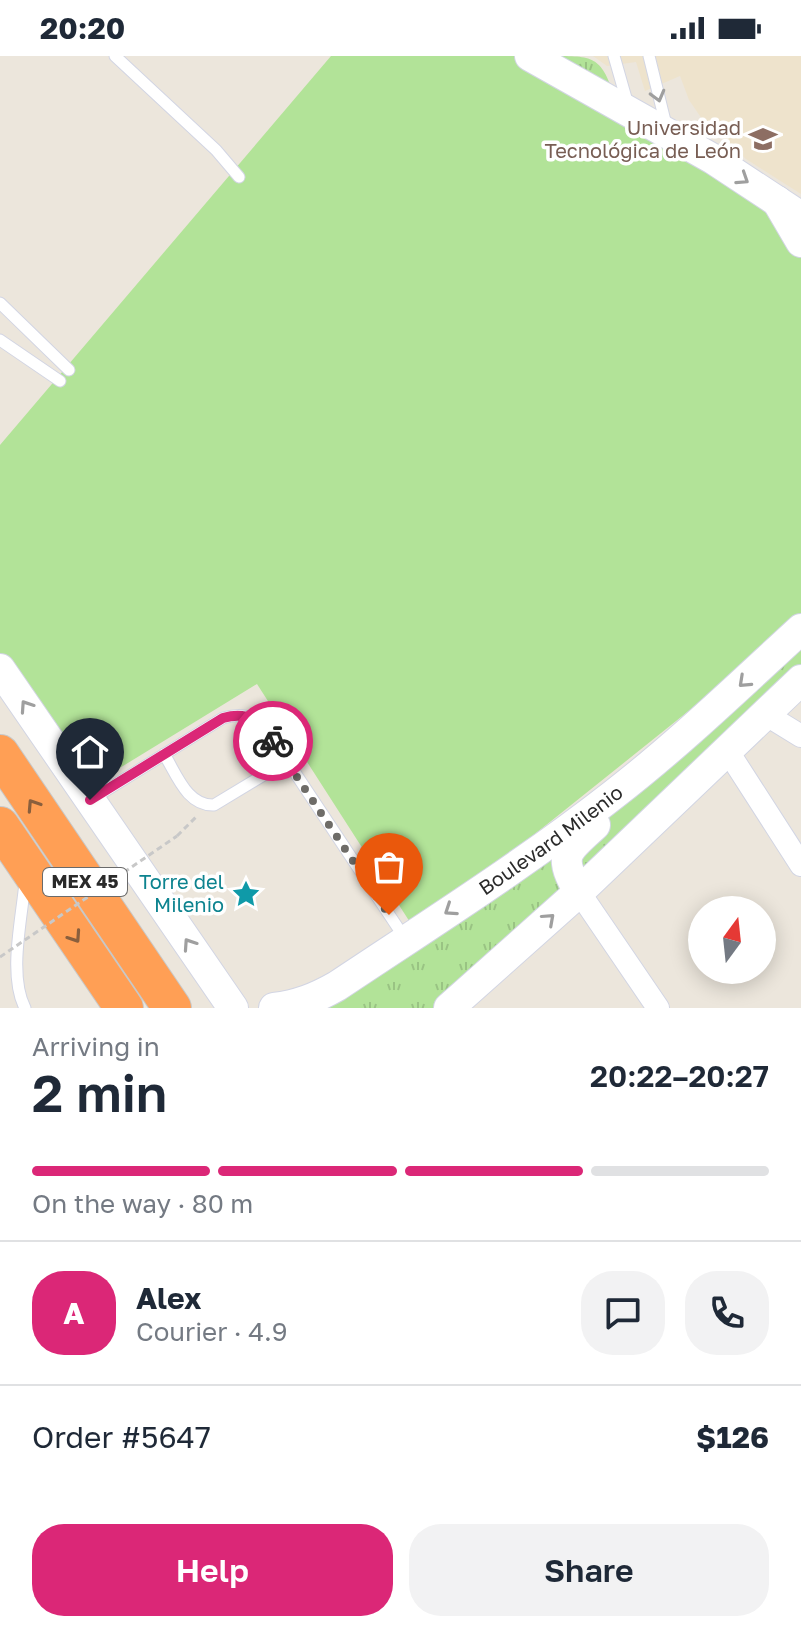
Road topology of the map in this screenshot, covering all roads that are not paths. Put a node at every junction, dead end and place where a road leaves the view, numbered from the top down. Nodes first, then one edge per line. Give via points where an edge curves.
1 (115, 56) edge
2 (530, 56) edge
3 (614, 56) edge
4 (649, 56) edge
5 (630, 113) junction
6 (669, 135) junction
7 (239, 177) dead end
8 (775, 200) junction
9 (801, 217) edge
10 (801, 242) edge
11 (0, 303) edge
12 (35, 337) junction
13 (0, 340) edge
14 (25, 357) junction
15 (69, 370) dead end
16 (60, 381) dead end
17 (801, 629) edge
18 (0, 669) edge
19 (801, 680) edge
20 (765, 714) junction
21 (801, 736) edge
22 (727, 750) junction
23 (0, 754) edge
24 (164, 754) junction
25 (287, 761) junction
26 (612, 796) junction
27 (90, 800) junction
28 (0, 826) edge
29 (27, 865) junction
30 (801, 865) edge
31 (579, 892) junction
32 (406, 940) junction
33 (229, 1002) edge
34 (25, 1008) edge
35 (124, 1008) edge
36 (172, 1008) edge
37 (274, 1008) edge
38 (449, 1008) edge
39 (658, 1008) edge

1 - 7 lane
2 - 5 street
3 - 5 lane
4 -> 6 lane
5 - 6 street
6 -> 8 street
8 - 9 street
8 - 10 street
11 - 12 lane
12 - 14 lane
12 - 15 lane
13 - 14 lane
14 - 16 lane
17 -> 26 street, Boulevard Milenio
27 -> 18 street
19 - 20 street
20 - 21 street
20 - 22 street
22 - 30 street
22 - 31 street
36 -> 23 highway, MEX 45
24 - 25 lane via 223,718 244,714 261,724
24 - 25 lane via 191,798 202,805 214,805
24 - 27 lane
25 - 32 lane
26 - 31 street via 598,821 568,852 567,868
26 -> 32 street, Boulevard Milenio
33 -> 27 street
28 - 29 highway, MEX 45
29 - 34 lane via 17,975
29 -> 35 highway, MEX 45
38 -> 31 street
31 - 39 street
32 - 37 street, Boulevard Milenio via 315,999
33 - 37 street, Boulevard Milenio

